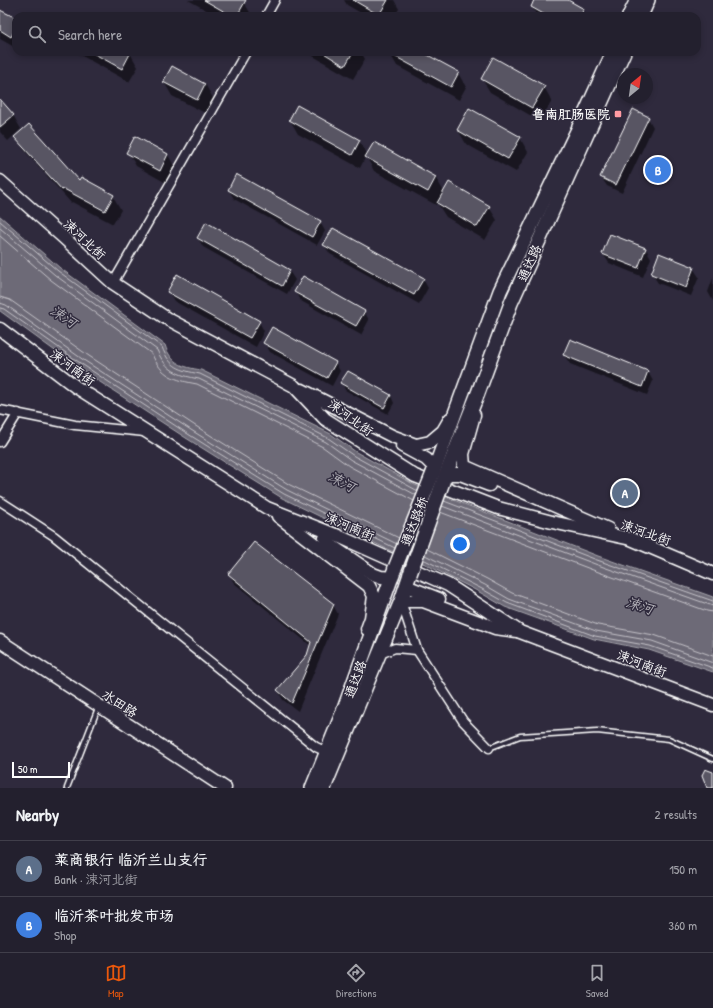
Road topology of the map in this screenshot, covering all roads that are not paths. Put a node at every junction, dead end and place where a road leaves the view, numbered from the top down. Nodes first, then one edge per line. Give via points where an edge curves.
1 (275, 0) edge
2 (637, 0) edge
3 (648, 0) edge
4 (268, 12) edge
5 (631, 12) edge
6 (643, 12) edge
7 (244, 56) edge
8 (611, 56) edge
9 (622, 56) edge
10 (0, 181) edge
11 (113, 283) junction
12 (0, 329) edge
13 (294, 386) junction
14 (478, 394) junction
15 (0, 410) edge
16 (456, 410) junction
17 (18, 413) junction
18 (333, 424) junction
19 (147, 432) junction
20 (0, 442) edge
21 (440, 473) junction
22 (0, 501) edge
23 (267, 508) junction
24 (552, 522) junction
25 (338, 536) junction
26 (632, 539) junction
27 (394, 573) junction
28 (713, 574) edge
29 (408, 580) junction
30 (401, 601) junction
31 (484, 607) junction
32 (520, 632) junction
33 (0, 641) edge
34 (417, 650) junction
35 (380, 654) junction
36 (358, 668) junction
37 (713, 705) edge
38 (99, 706) junction
39 (489, 748) joint
40 (327, 752) junction
41 (713, 758) edge
42 (67, 788) edge
43 (225, 788) edge
44 (312, 788) edge
45 (324, 788) edge

1 - 4 street
2 - 5 main road
3 - 6 main road
7 - 11 street
8 - 16 main road, 通达路 via 500,292
9 - 14 main road, 通达路 via 511,303
10 - 11 main road, 涑河北街
11 - 13 main road, 涑河北街 via 166,318
12 - 19 main road, 涑河南街 via 76,387
13 - 16 main road via 392,436 416,445 430,442 442,431
13 - 18 main road, 涑河北街 via 325,419
14 - 21 main road, 通达路
14 - 26 main road via 474,419 463,454 464,466
15 - 17 street
16 - 21 main road, 通达路
17 - 19 street via 75,425
17 - 20 street
18 - 21 main road via 332,416 339,413 426,459
18 - 24 main road, 涑河北街 via 415,476 498,508
19 - 23 main road, 涑河南街
21 - 24 main road via 460,474 558,513 561,516 559,520
21 - 27 main road, 通达路桥, bridge
21 - 29 main road, 通达路桥, bridge
22 - 40 street via 54,536 316,747
23 - 25 main road, 涑河南街
23 - 36 main road via 369,586 374,596 371,618 359,653
24 - 26 main road, 涑河北街
25 - 27 main road via 327,535 325,538 329,544 373,574 381,577
25 - 31 main road, 涑河南街 via 448,585
26 - 28 main road, 涑河北街
27 - 36 main road, 通达路
29 - 30 main road, 通达路
29 - 31 main road via 474,613 484,615
30 - 32 main road via 423,601 495,628
30 - 34 street
30 - 35 main road, 通达路
31 - 32 main road, 涑河南街
32 - 37 main road, 涑河南街
33 - 38 main road, 水田路
34 - 35 street via 395,648
34 - 39 street via 463,721
35 - 45 main road, 通达路
36 - 40 main road, 通达路
38 - 42 lane
38 - 43 main road, 水田路
39 - 41 lane via 520,736 597,731 669,739
40 - 44 main road, 通达路

